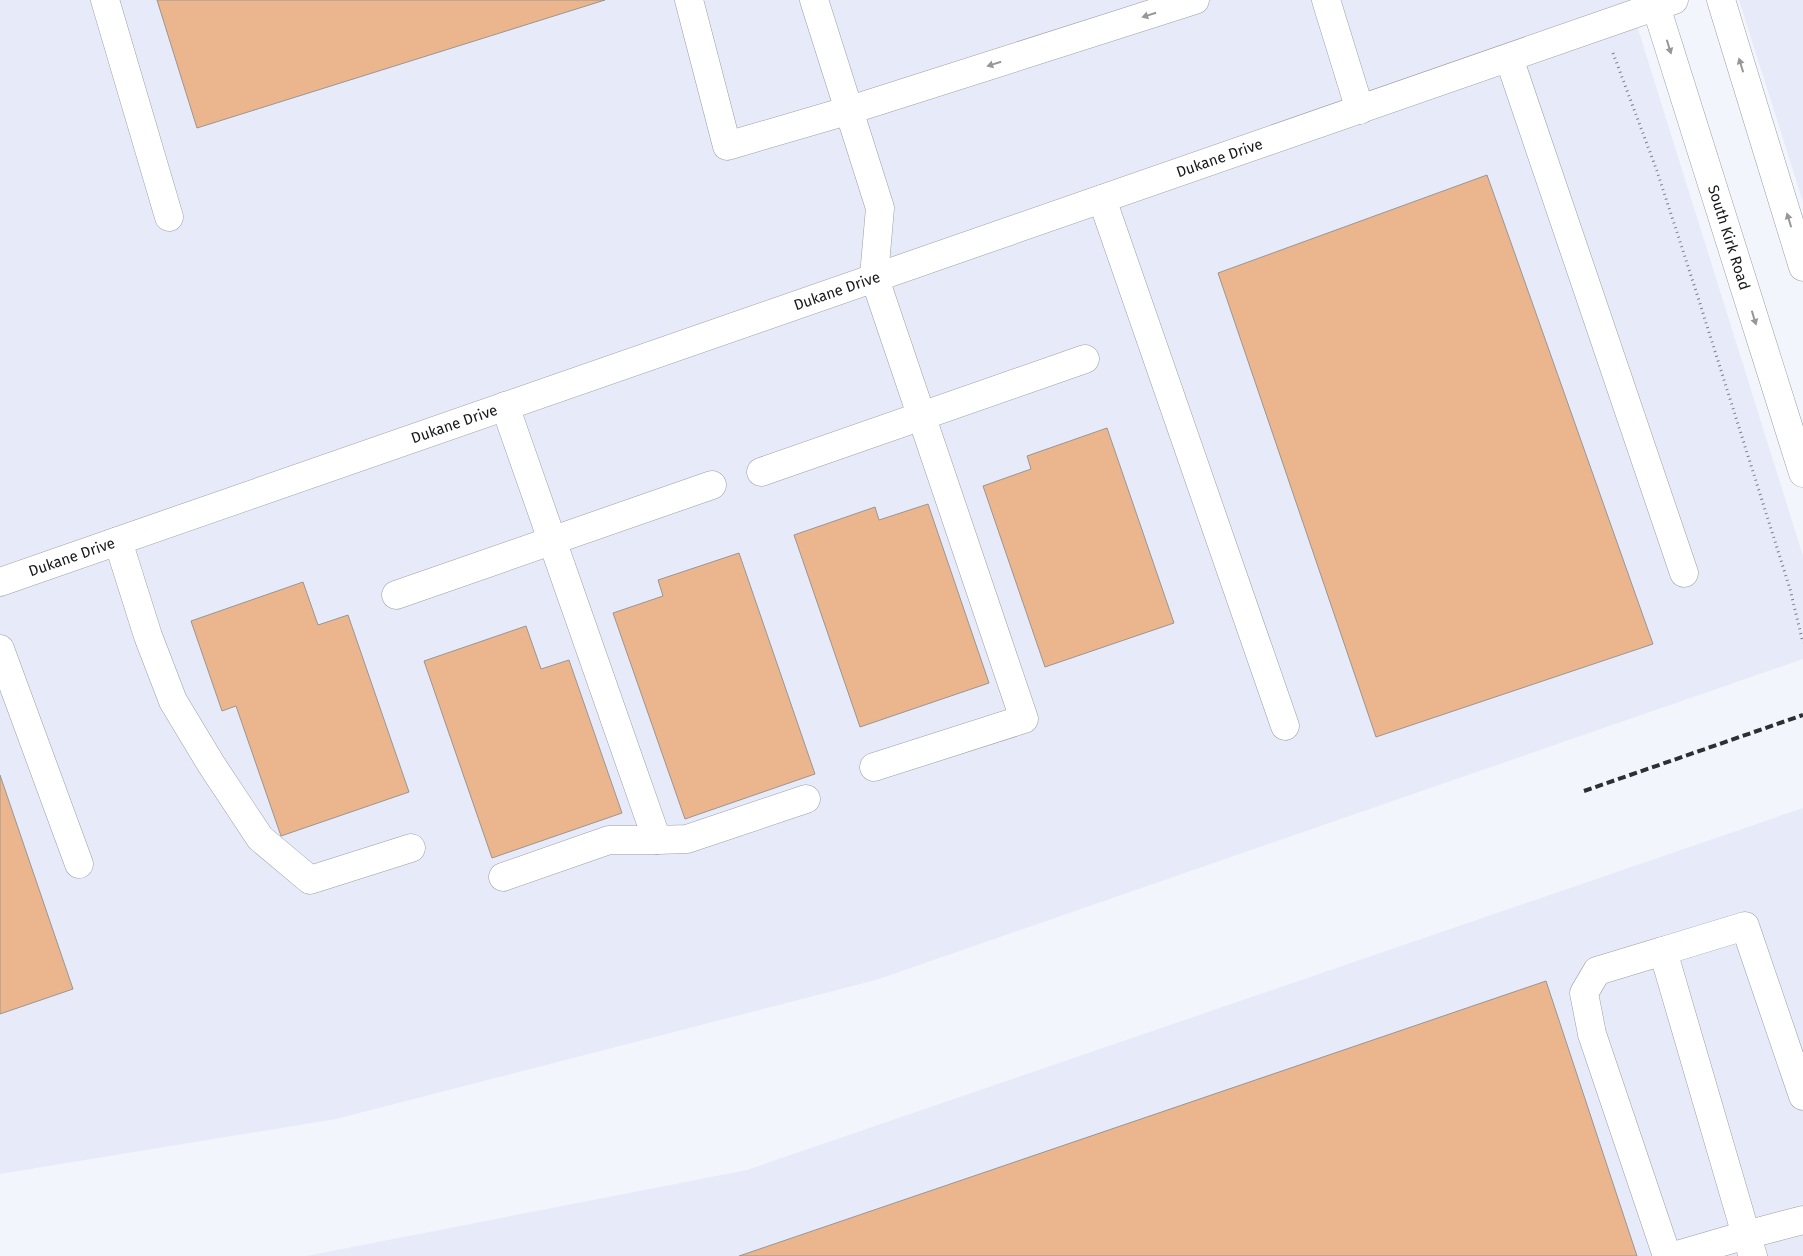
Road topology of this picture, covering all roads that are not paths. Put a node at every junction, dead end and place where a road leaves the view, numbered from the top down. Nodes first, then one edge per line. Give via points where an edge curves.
1 (105, 0) edge
2 (689, 0) edge
3 (814, 0) edge
4 (1196, 0) edge
5 (1326, 0) edge
6 (1721, 0) edge
7 (1661, 2) edge
8 (1509, 58) junction
9 (850, 110) junction
10 (1360, 110) junction
11 (1102, 199) junction
12 (169, 216) dead end
13 (1803, 267) edge
14 (874, 276) junction
15 (1085, 358) dead end
16 (505, 406) junction
17 (921, 415) junction
18 (762, 472) dead end
19 (1803, 474) edge
20 (712, 485) dead end
21 (552, 540) junction
22 (118, 541) junction
23 (1684, 573) dead end
24 (0, 582) edge
25 (396, 595) dead end
26 (0, 648) edge
27 (1285, 726) dead end
28 (874, 767) dead end
29 (806, 799) dead end
30 (657, 840) junction
31 (411, 848) dead end
32 (79, 864) dead end
33 (503, 877) dead end
34 (1662, 951) junction
35 (1803, 1096) edge
36 (1803, 1220) edge
37 (1749, 1245) edge
38 (1668, 1256) edge
39 (1674, 1256) edge

1 - 12 street
2 - 9 street via 727,146
3 - 9 street
4 -> 9 street
5 - 10 street
13 -> 6 street
7 - 8 street, Dukane Drive
7 -> 19 street, South Kirk Road
8 - 10 street, Dukane Drive
8 - 23 street
9 - 14 street via 880,208
10 - 11 street, Dukane Drive
11 - 14 street, Dukane Drive
11 - 27 street
14 - 16 street, Dukane Drive
14 - 17 street
15 - 17 street
16 - 21 street
16 - 22 street, Dukane Drive
17 - 18 street
17 - 28 street via 1024,719
20 - 21 street
21 - 25 street
21 - 30 street
22 - 24 street, Dukane Drive
22 - 31 street via 148,636 173,701 260,838 310,880
26 - 32 street
29 - 30 street via 687,840
30 - 33 street via 609,840
34 - 35 street via 1745,926
34 - 37 street
34 - 38 street via 1596,971 1584,993 1592,1034
36 - 37 street
37 - 39 street

